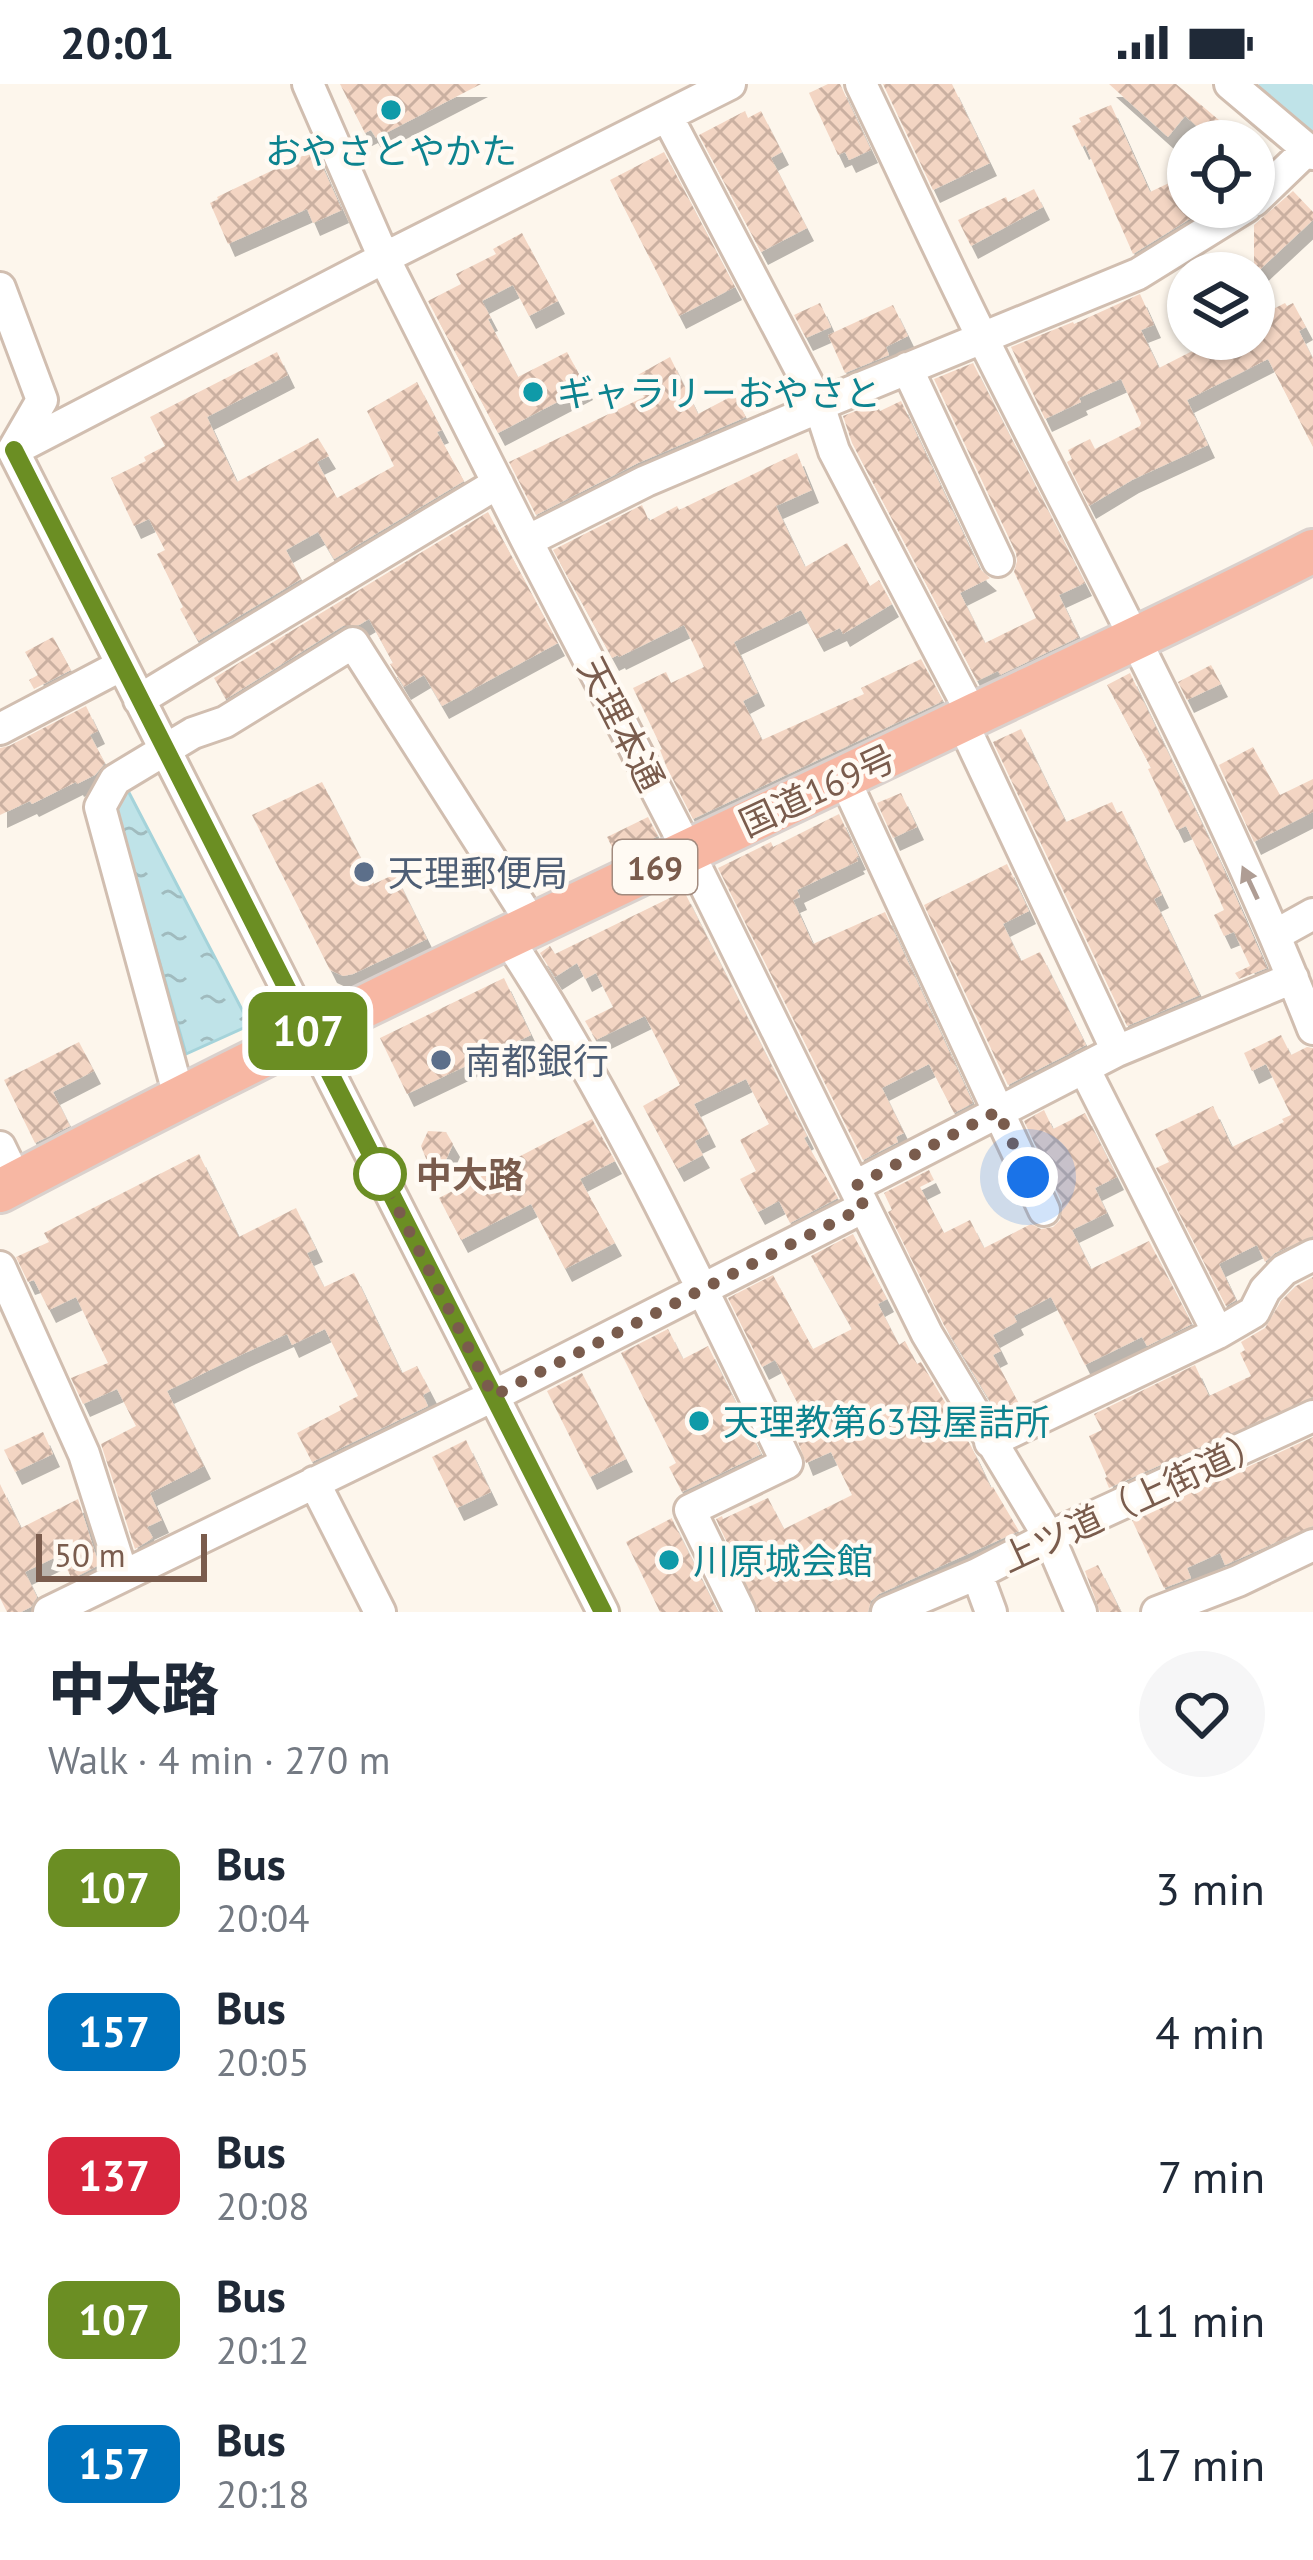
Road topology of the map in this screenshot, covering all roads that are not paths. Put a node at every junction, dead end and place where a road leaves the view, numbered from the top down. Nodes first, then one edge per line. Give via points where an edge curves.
1 (308, 84) edge
2 (730, 84) edge
3 (861, 84) edge
4 (1230, 84) edge
5 (667, 116) junction
6 (1310, 151) edge
7 (1275, 182) edge
8 (1214, 228) edge
9 (384, 258) junction
10 (0, 288) edge
11 (982, 336) junction
12 (907, 368) junction
13 (819, 405) junction
14 (7, 454) edge
15 (498, 484) junction
16 (527, 541) junction
17 (1313, 551) edge
18 (998, 561) dead end
19 (1136, 639) junction
20 (122, 665) junction
21 (139, 700) junction
22 (968, 719) junction
23 (0, 729) edge
24 (164, 749) junction
25 (844, 778) junction
26 (688, 851) junction
27 (1313, 914) edge
28 (519, 933) junction
29 (1275, 935) junction
30 (1293, 978) junction
31 (1313, 1029) edge
32 (310, 1036) junction
33 (1117, 1051) junction
34 (1084, 1068) junction
35 (180, 1100) junction
36 (998, 1111) junction
37 (6, 1174) edge
38 (860, 1197) junction
39 (1044, 1210) dead end
40 (1313, 1255) edge
41 (0, 1267) edge
42 (703, 1291) junction
43 (1218, 1333) junction
44 (493, 1396) junction
45 (1313, 1416) edge
46 (990, 1442) junction
47 (314, 1482) junction
48 (1048, 1537) junction
49 (1313, 1545) edge
50 (976, 1574) junction
51 (123, 1576) junction
52 (91, 1603) edge
53 (49, 1612) edge
54 (380, 1612) edge
55 (603, 1612) edge
56 (740, 1612) edge
57 (887, 1612) edge
58 (991, 1612) edge
59 (1081, 1612) edge
60 (1157, 1612) edge

1 - 9 street, 天理本通
2 - 5 street
3 - 11 street
4 - 6 street
5 - 9 street
5 - 13 street
6 - 7 street
8 - 11 street via 1138,274
9 - 14 street
9 - 15 street, 天理本通
10 - 14 street via 42,400
11 - 12 street
11 - 19 street
12 - 13 street
12 - 18 street
13 - 16 street
13 - 22 street via 834,451
14 - 20 street
15 - 16 street, 天理本通
15 - 21 street
16 - 26 street, 天理本通
17 - 19 highway, 国道169号 / 169
19 - 22 highway, 国道169号 / 169
29 -> 19 street
20 - 21 street
20 - 23 street
21 - 24 street
22 - 25 highway, 国道169号 / 169
22 - 33 street
24 - 28 street via 225,722 353,643 524,911
24 - 32 street
24 - 35 street via 115,780 100,807
25 - 26 highway, 国道169号 / 169
25 - 36 street
26 - 28 highway, 国道169号 / 169
26 - 38 street, 天理本通
27 - 29 street
28 - 32 highway, 国道169号 / 169
28 - 42 street
29 - 30 street
30 - 31 street
30 - 33 street
32 - 35 highway, 国道169号 / 169
32 - 44 street
33 - 34 street
34 - 36 street
34 - 43 street
35 - 37 highway, 国道169号 / 169
36 - 38 street
36 - 39 street
38 - 42 street
38 - 46 street, 天理本通
40 - 43 street via 1284,1270 1254,1312
41 - 51 street via 84,1454
42 - 44 street
42 - 56 street via 788,1463 690,1510
43 - 46 street
44 - 47 street
44 - 55 street
45 - 48 street, 上ツ道（上街道）
46 - 48 street, 天理本通
47 - 51 street
47 - 54 street
48 - 50 street, 上ツ道（上街道）
48 - 59 street, 天理本通
49 - 60 street
50 - 57 street, 上ツ道（上街道）
50 - 58 street
51 - 52 street
52 - 53 street

